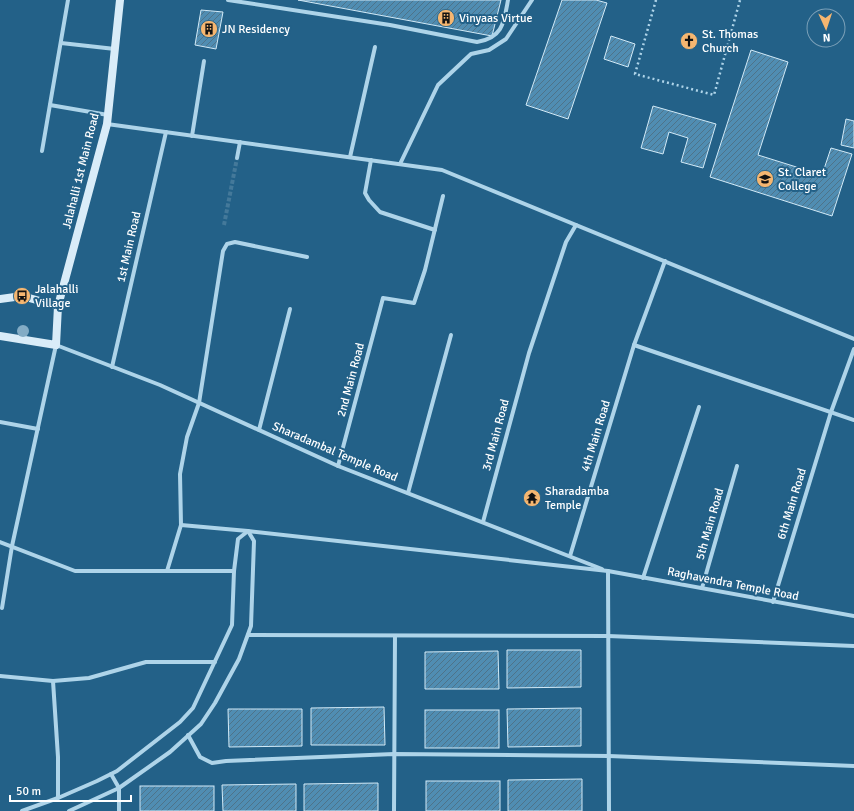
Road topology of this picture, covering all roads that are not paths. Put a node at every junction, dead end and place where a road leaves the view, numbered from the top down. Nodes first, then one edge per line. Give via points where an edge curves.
1 (68, 0) edge
2 (120, 0) edge
3 (228, 0) edge
4 (508, 0) edge
5 (532, 0) edge
6 (61, 43) junction
7 (375, 47) dead end
8 (116, 49) junction
9 (204, 61) dead end
10 (50, 105) junction
11 (108, 115) junction
12 (107, 124) junction
13 (166, 132) junction
14 (192, 136) junction
15 (240, 142) junction
16 (42, 151) dead end
17 (350, 156) junction
18 (237, 158) tunnel mouth
19 (371, 160) junction
20 (400, 164) junction
21 (443, 196) dead end
22 (576, 225) junction
23 (435, 230) junction
24 (307, 257) dead end
25 (665, 261) junction
26 (0, 299) edge
27 (58, 306) junction
28 (290, 309) dead end
29 (451, 335) dead end
30 (0, 336) edge
31 (854, 339) edge
32 (56, 345) junction
33 (634, 345) junction
34 (854, 349) edge
35 (112, 366) junction
36 (199, 403) junction
37 (699, 407) dead end
38 (831, 412) junction
39 (854, 420) edge
40 (0, 422) edge
41 (38, 429) junction
42 (259, 430) junction
43 (338, 466) junction
44 (737, 466) dead end
45 (408, 493) junction
46 (483, 522) junction
47 (181, 525) junction
48 (248, 531) junction
49 (0, 542) edge
50 (12, 546) junction
51 (570, 556) junction
52 (167, 571) junction
53 (234, 571) junction
54 (608, 571) junction
55 (643, 578) junction
56 (702, 588) junction
57 (773, 602) junction
58 (2, 608) dead end
59 (854, 616) edge
60 (248, 635) junction
61 (395, 636) junction
62 (608, 636) junction
63 (854, 646) edge
64 (215, 662) junction
65 (0, 676) edge
66 (52, 681) junction
67 (188, 735) junction
68 (394, 754) junction
69 (609, 756) junction
70 (854, 766) edge
71 (111, 774) junction
72 (119, 788) junction
73 (58, 798) junction
74 (22, 811) edge
75 (69, 811) edge
76 (119, 811) edge
77 (394, 811) edge
78 (609, 811) edge

1 - 6 street
2 - 8 street, Jalahalli 1st Main Road
3 - 4 street via 390,25 477,42 488,40 496,34 504,21
5 - 20 street via 506,38 489,50 471,54 438,85
6 - 8 street
6 - 10 street
7 - 17 street
8 - 11 street, Jalahalli 1st Main Road
9 - 14 street
10 - 11 street
10 - 16 street
11 - 12 street, Jalahalli 1st Main Road
12 - 13 street
12 - 27 street, Jalahalli 1st Main Road
13 - 14 street
13 - 35 street, 1st Main Road
14 - 15 street
15 - 17 street
15 - 18 street
17 - 19 street
19 - 20 street
19 - 23 street via 365,193 374,206 380,212
20 - 22 street via 442,170
21 - 23 street
22 - 25 street
22 - 46 street, 3rd Main Road via 566,242 528,353
23 - 43 street, 2nd Main Road via 414,303 383,298
24 - 36 street via 235,242 227,244 223,251
25 - 31 street
25 - 33 street, 4th Main Road
26 - 27 street via 22,296
27 - 32 street, Jalahalli 1st Main Road
28 - 42 street
29 - 45 street
30 - 32 street
32 - 35 street, Sharadambal Temple Road
32 - 41 street
33 - 38 street
33 - 51 street, 4th Main Road
34 - 38 street, 6th Main Road
35 - 36 street, Sharadambal Temple Road
36 - 42 street, Sharadambal Temple Road
36 - 47 street via 187,437 180,474
37 - 55 street
38 - 39 street
38 - 57 street, 6th Main Road
40 - 41 street
41 - 50 street
42 - 43 street, Sharadambal Temple Road
43 - 45 street, Sharadambal Temple Road
44 - 56 street, 5th Main Road
45 - 46 street, Sharadambal Temple Road
46 - 51 street, Sharadambal Temple Road
47 - 48 street
47 - 52 street
48 - 53 street via 238,539
48 - 54 street
48 - 60 street via 254,540 252,626
49 - 50 street
50 - 52 street via 75,571
50 - 58 street
51 - 54 street, Sharadambal Temple Road
52 - 53 street
53 - 64 street via 232,625
54 - 55 street, Raghavendra Temple Road
54 - 62 street
55 - 56 street, Raghavendra Temple Road
56 - 57 street, Raghavendra Temple Road
57 - 59 street, Raghavendra Temple Road
60 - 61 street
60 - 67 street via 239,659 215,703 201,724
61 - 62 street
61 - 68 street
62 - 63 street
62 - 69 street
64 - 66 street via 146,662 89,678
64 - 71 street via 193,708 180,722
65 - 66 street
66 - 73 street via 58,757
67 - 68 street via 200,757 212,763
67 - 72 street via 170,752
68 - 69 street
68 - 77 street
69 - 70 street
69 - 78 street
71 - 72 street
71 - 73 street
72 - 75 street
72 - 76 street
73 - 74 street

